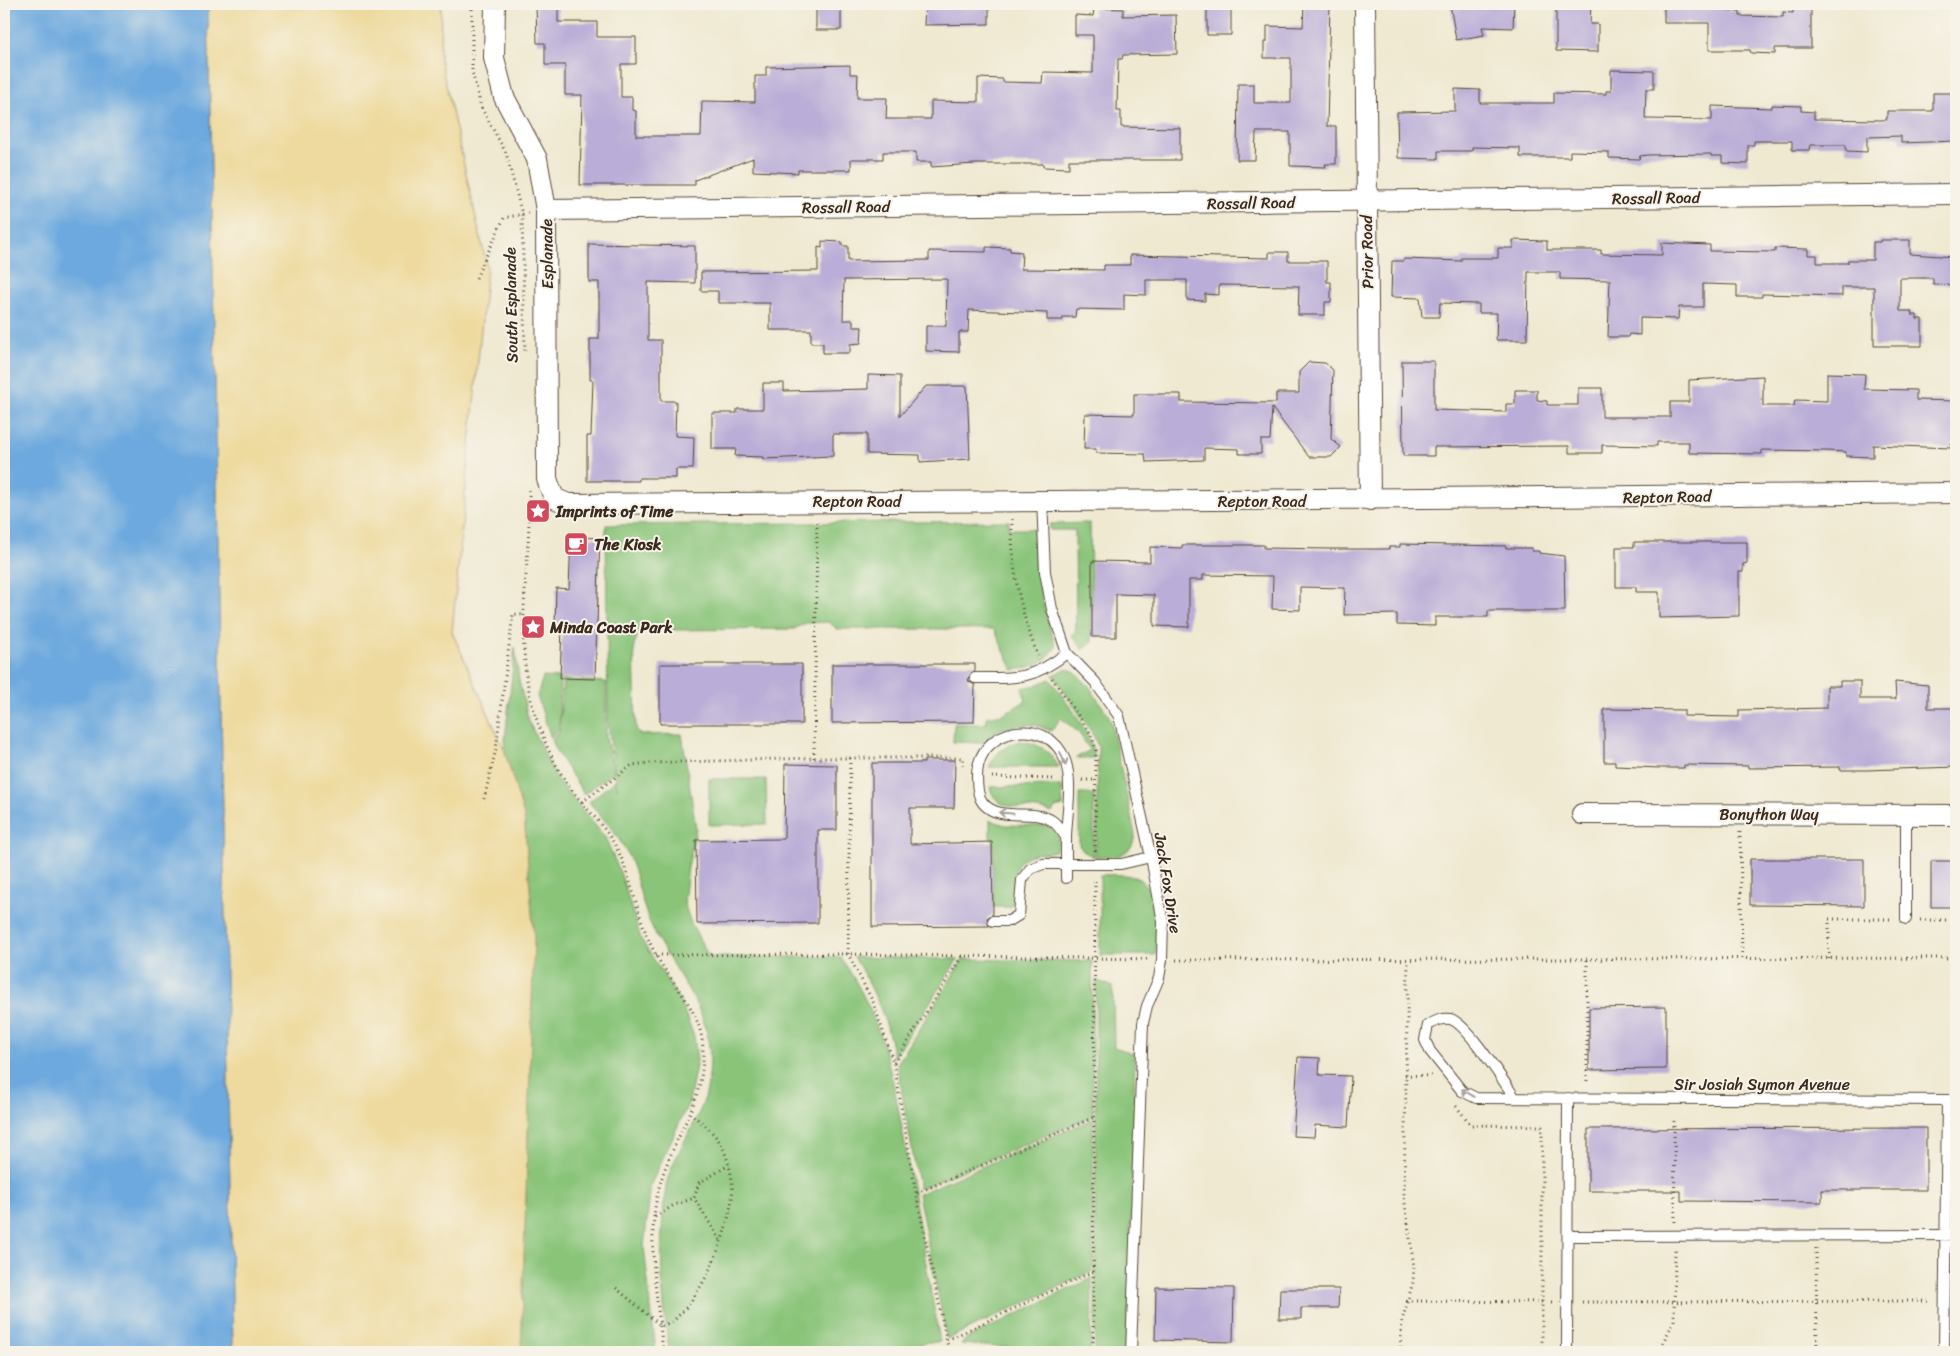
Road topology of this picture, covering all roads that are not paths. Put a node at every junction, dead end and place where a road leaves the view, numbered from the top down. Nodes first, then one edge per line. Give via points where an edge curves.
1 (495, 4) edge
2 (1365, 4) edge
3 (1956, 194) edge
4 (1367, 202) junction
5 (546, 210) junction
6 (1956, 493) edge
7 (1042, 499) junction
8 (1370, 500) junction
9 (568, 504) joint
10 (1067, 653) junction
11 (974, 678) dead end
12 (1582, 814) dead end
13 (1906, 815) junction
14 (1956, 815) edge
15 (1066, 837) junction
16 (1151, 857) junction
17 (1066, 864) junction
18 (1066, 878) dead end
19 (1906, 920) road end
20 (993, 921) dead end
21 (1515, 1098) junction
22 (1568, 1098) junction
23 (1952, 1100) edge
24 (1945, 1235) junction
25 (1956, 1235) edge
26 (1568, 1236) junction
27 (1131, 1352) edge
28 (1567, 1352) edge
29 (1944, 1352) edge

1 - 5 street, Esplanade via 496,66 504,97 537,159
2 - 4 street, Prior Road
3 - 4 street, Rossall Road
4 - 5 street, Rossall Road
4 - 8 street, Prior Road
5 - 9 street, Esplanade via 547,479 554,498
6 - 8 street, Repton Road
7 - 8 street, Repton Road
7 - 9 street, Repton Road
7 - 10 lane, Jack Fox Drive via 1046,572 1052,609
10 - 11 lane via 1046,669 1020,678
10 - 16 lane, Jack Fox Drive via 1095,682 1119,716
12 - 13 street, Bonython Way
13 - 14 street, Bonython Way
13 - 19 lane
15 -> 15 lane via 1053,821 1042,816 994,811 982,803 976,769 983,750 995,739 1014,732 1032,732 1055,743 1065,760 1068,780
15 - 17 lane
16 - 17 lane via 1121,864
16 - 27 lane, Jack Fox Drive via 1163,922 1162,960 1143,1023
17 - 18 lane
17 - 20 lane via 1043,864 1030,869 1022,880 1020,915 1010,921
21 -> 21 lane, Sir Josiah Symon Avenue via 1476,1098 1462,1091 1430,1051 1425,1040 1428,1025 1439,1019 1452,1019 1464,1028
21 - 22 lane, Sir Josiah Symon Avenue
22 - 23 lane, Sir Josiah Symon Avenue
22 - 26 lane
23 - 24 lane
24 - 25 lane
24 - 26 lane
24 - 29 lane
26 - 28 lane

